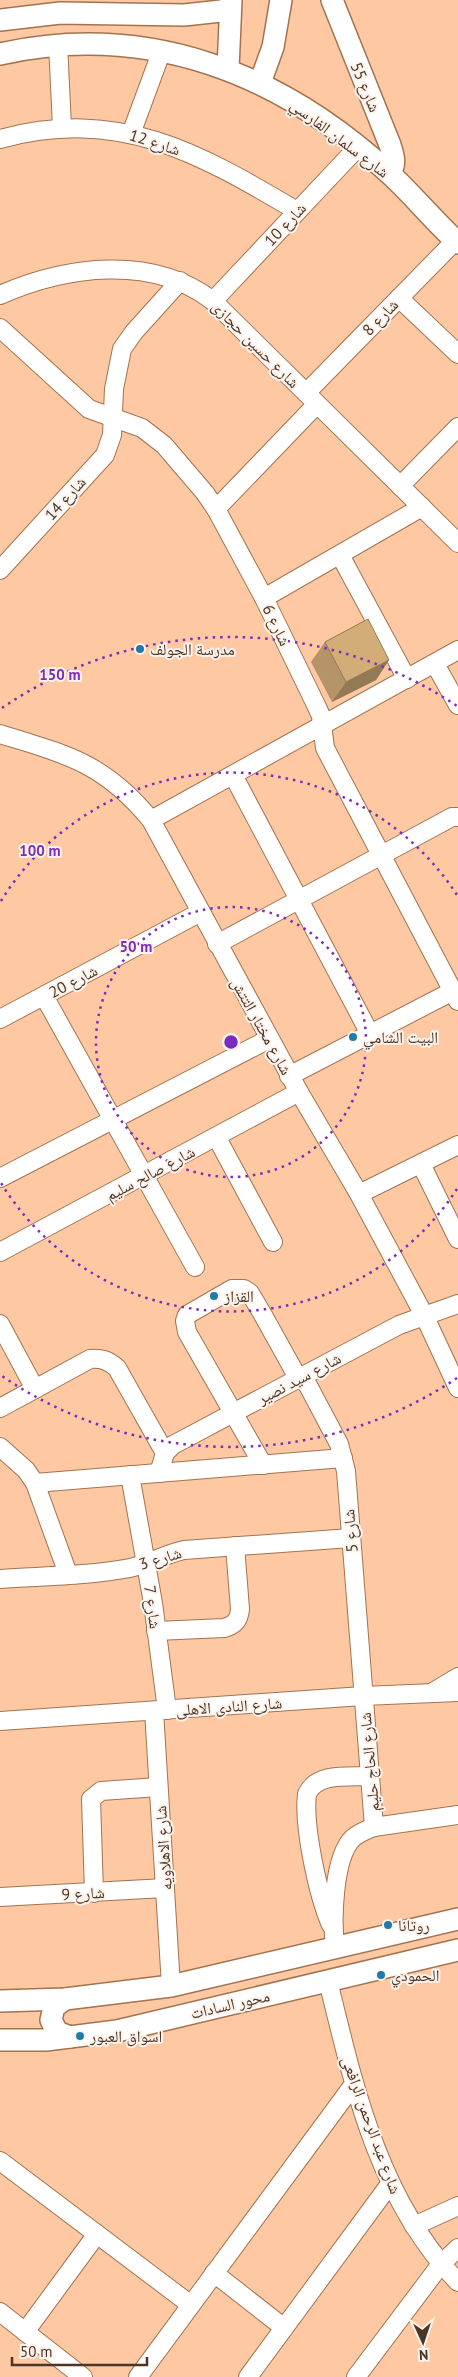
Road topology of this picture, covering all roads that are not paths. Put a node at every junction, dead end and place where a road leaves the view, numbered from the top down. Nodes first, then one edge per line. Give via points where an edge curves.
1 (281, 0) edge
2 (332, 0) edge
3 (230, 5) edge
4 (0, 20) edge
5 (58, 44) junction
6 (162, 50) junction
7 (0, 54) edge
8 (228, 69) junction
9 (260, 82) junction
10 (62, 127) junction
11 (132, 134) junction
12 (0, 139) edge
13 (358, 147) junction
14 (389, 173) junction
15 (297, 211) junction
16 (457, 242) edge
17 (180, 281) junction
18 (0, 295) edge
19 (398, 298) junction
20 (213, 301) junction
21 (0, 328) edge
22 (456, 349) edge
23 (311, 399) junction
24 (113, 418) junction
25 (458, 427) edge
26 (400, 486) junction
27 (422, 507) junction
28 (216, 509) junction
29 (458, 543) edge
30 (340, 555) junction
31 (0, 570) edge
32 (264, 598) junction
33 (458, 650) edge
34 (435, 664) junction
35 (406, 679) junction
36 (458, 705) edge
37 (322, 726) junction
38 (0, 734) edge
39 (233, 775) junction
40 (458, 817) edge
41 (151, 820) junction
42 (381, 856) junction
43 (299, 900) junction
44 (199, 914) junction
45 (217, 944) junction
46 (44, 996) junction
47 (456, 996) edge
48 (0, 1019) edge
49 (370, 1034) junction
50 (269, 1038) junction
51 (290, 1076) junction
52 (299, 1092) junction
53 (113, 1120) junction
54 (217, 1138) junction
55 (458, 1145) edge
56 (421, 1164) junction
57 (144, 1176) junction
58 (0, 1178) edge
59 (360, 1194) junction
60 (458, 1239) edge
61 (274, 1242) dead end
62 (0, 1252) edge
63 (195, 1266) dead end
64 (458, 1304) edge
65 (424, 1315) junction
66 (0, 1324) edge
67 (454, 1370) edge
68 (300, 1377) junction
69 (458, 1388) edge
70 (36, 1389) junction
71 (0, 1408) edge
72 (233, 1413) junction
73 (0, 1447) edge
74 (165, 1453) junction
75 (343, 1458) junction
76 (263, 1465) junction
77 (159, 1473) junction
78 (130, 1476) junction
79 (35, 1483) junction
80 (351, 1538) junction
81 (235, 1546) junction
82 (146, 1564) junction
83 (68, 1574) junction
84 (0, 1579) edge
85 (156, 1631) junction
86 (458, 1677) edge
87 (458, 1692) edge
88 (431, 1693) junction
89 (363, 1696) junction
90 (161, 1710) junction
91 (0, 1721) edge
92 (370, 1776) junction
93 (158, 1787) junction
94 (458, 1816) edge
95 (374, 1827) junction
96 (165, 1888) junction
97 (94, 1893) junction
98 (0, 1897) edge
99 (458, 1919) edge
100 (334, 1939) junction
101 (458, 1950) edge
102 (328, 1981) junction
103 (171, 1986) junction
104 (65, 1999) junction
105 (0, 2001) edge
106 (70, 2037) junction
107 (0, 2040) edge
108 (354, 2084) junction
109 (0, 2161) edge
110 (390, 2184) junction
111 (458, 2206) edge
112 (414, 2226) junction
113 (97, 2234) junction
114 (458, 2248) edge
115 (441, 2264) junction
116 (214, 2273) junction
117 (458, 2282) edge
118 (191, 2305) junction
119 (2, 2320) edge
120 (283, 2327) junction
121 (26, 2332) junction
122 (81, 2376) edge
123 (138, 2377) edge
124 (248, 2377) edge
125 (356, 2377) edge

1 - 9 street via 273,47
2 - 14 street, شارع 55 via 390,145 394,162
3 - 4 street via 184,15 60,14
3 - 8 street
5 - 6 street, شارع سلمان الفارسي via 127,45
5 - 7 street, شارع سلمان الفارسي
5 - 10 street
6 - 8 street, شارع سلمان الفارسي
6 - 11 street
8 - 9 street, شارع سلمان الفارسي
9 - 13 street, شارع سلمان الفارسي
10 - 11 street, شارع 12
10 - 12 street, شارع 12 via 32,130
11 - 15 street, شارع 12 via 182,150
13 - 14 street, شارع سلمان الفارسي
13 - 15 street, شارع 10
14 - 16 street, شارع سلمان الفارسي
15 - 20 street, شارع 10
16 - 19 street, شارع 8
17 - 18 street, شارع حسين حجازى via 129,271 93,270 50,277
17 - 20 street, شارع حسين حجازى
17 - 24 street, شارع 14 via 122,349 114,389
19 - 22 street
19 - 23 street, شارع 8
20 - 23 street, شارع حسين حجازى
21 - 24 street, شارع 6 via 89,409
23 - 26 street, شارع حسين حجازى
23 - 28 street, شارع 8
24 - 28 street, شارع 6 via 142,428 164,445
24 - 31 street, شارع 14 via 112,435 105,455
25 - 26 street
26 - 27 street, شارع حسين حجازى
27 - 29 street, شارع حسين حجازى
27 - 30 street
28 - 32 street, شارع 6
30 - 32 street
30 - 35 street
32 - 37 street, شارع 6 via 316,705
33 - 34 street
34 - 35 street
34 - 36 street
35 - 37 street
37 - 39 street
37 - 42 street, شارع 6 via 326,748
38 - 41 street, شارع مختار التتش via 89,765 113,780
39 - 41 street
39 - 43 street
40 - 42 street via 452,817
41 - 44 street, شارع مختار التتش
42 - 43 street
42 - 47 street, شارع 6
43 - 45 street
43 - 49 street
44 - 45 street, شارع مختار التتش
44 - 46 street, شارع 20
45 - 50 street, شارع مختار التتش
46 - 48 street, شارع 20
46 - 53 street
47 - 49 street
49 - 51 street
50 - 51 street, شارع مختار التتش
50 - 53 street
51 - 52 street, شارع مختار التتش
52 - 54 street, شارع صالح سليم
52 - 59 street, شارع مختار التتش
53 - 57 street
53 - 58 street
54 - 57 street, شارع صالح سليم
54 - 61 street
55 - 56 street
56 - 59 street
56 - 60 street
57 - 62 street, شارع صالح سليم
57 - 63 street
59 - 65 street, شارع مختار التتش
64 - 65 street, شارع سيد نصير
65 - 67 street, شارع مختار التتش
65 - 68 street, شارع سيد نصير
66 - 70 street
67 - 69 street, شارع مختار التتش
68 - 72 street, شارع سيد نصير
68 - 72 street, شارع 5 via 250,1293 232,1289 187,1315 185,1321 187,1332
68 - 75 street, شارع 5 via 333,1431
70 - 71 street
70 - 74 street via 90,1359 109,1361 117,1368
72 - 74 street, شارع سيد نصير via 173,1445
72 - 76 street, شارع 5
73 - 79 street via 26,1470
74 - 77 street
75 - 76 street
75 - 80 street, شارع 5
76 - 77 street
77 - 78 street
78 - 79 street
78 - 82 street, شارع 7
79 - 83 street
80 - 81 street, شارع 3
80 - 89 street, شارع 5
81 - 82 street, شارع 3 via 184,1550
81 - 85 street via 240,1609 239,1618 233,1626
82 - 83 street, شارع 3
82 - 85 street, شارع 7
83 - 84 street, شارع 3
85 - 90 street, شارع 7
86 - 88 street
87 - 88 street, شارع النادى الاهلى
88 - 89 street, شارع النادى الاهلى
89 - 90 street, شارع النادى الاهلى
89 - 92 street, شارع الحاج حليم
90 - 91 street, شارع النادى الاهلى
90 - 93 street, شارع الاهلاويه
92 - 95 street, شارع الحاج حليم
92 - 100 street via 323,1779 310,1787 307,1794 322,1905
93 - 96 street, شارع الاهلاويه
93 - 97 street via 101,1791 91,1798
94 - 95 street
95 - 100 street via 352,1838 346,1849 335,1900
96 - 97 street, شارع 9
96 - 103 street, شارع الاهلاويه
97 - 98 street, شارع 9
99 - 100 street, محور السادات
100 - 103 street, محور السادات
101 - 102 street, محور السادات
102 - 106 street, محور السادات via 117,2031
102 - 108 street, شارع عبد الرحمن الرافعى
103 - 104 street, محور السادات
104 - 105 street, محور السادات
104 - 106 street via 54,2007 51,2020 57,2032
106 - 107 street, محور السادات
108 - 110 street, شارع عبد الرحمن الرافعى
108 - 116 street
109 - 113 street
110 - 112 street, شارع عبد الرحمن الرافعى
110 - 120 street
111 - 112 street
112 - 115 street, شارع عبد الرحمن الرافعى
113 - 118 street
113 - 121 street
114 - 115 street
115 - 117 street, شارع عبد الرحمن الرافعى
115 - 125 street
116 - 118 street
116 - 120 street
118 - 123 street
119 - 121 street
120 - 124 street
121 - 122 street

